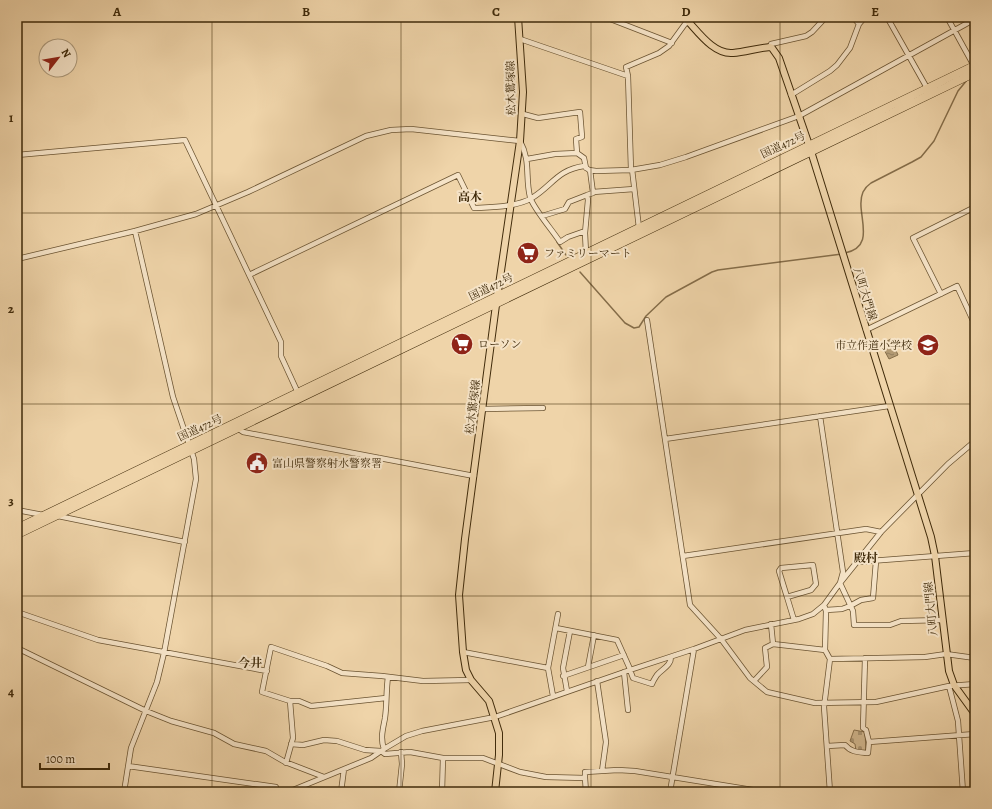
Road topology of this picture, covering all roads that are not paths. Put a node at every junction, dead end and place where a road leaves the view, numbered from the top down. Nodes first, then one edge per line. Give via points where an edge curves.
1 (518, 17) edge
2 (605, 17) edge
3 (698, 17) edge
4 (826, 17) edge
5 (853, 17) edge
6 (865, 17) edge
7 (887, 17) edge
8 (947, 17) edge
9 (687, 19) edge
10 (975, 19) edge
11 (859, 24) junction
12 (954, 30) junction
13 (520, 39) junction
14 (672, 43) junction
15 (770, 47) junction
16 (909, 55) junction
17 (975, 68) edge
18 (628, 76) junction
19 (927, 88) junction
20 (791, 95) junction
21 (523, 114) junction
22 (798, 116) junction
23 (520, 141) junction
24 (810, 148) junction
25 (577, 153) junction
26 (17, 155) edge
27 (527, 159) junction
28 (588, 169) junction
29 (631, 169) junction
30 (634, 189) junction
31 (593, 192) junction
32 (587, 195) junction
33 (531, 199) junction
34 (510, 205) junction
35 (216, 206) junction
36 (975, 207) edge
37 (542, 216) junction
38 (639, 228) junction
39 (134, 231) junction
40 (585, 231) junction
41 (586, 253) junction
42 (17, 259) edge
43 (249, 275) junction
44 (941, 294) junction
45 (497, 296) junction
46 (496, 305) junction
47 (646, 320) dead end
48 (975, 325) edge
49 (866, 330) junction
50 (298, 393) junction
51 (889, 406) junction
52 (543, 408) dead end
53 (483, 409) junction
54 (820, 416) junction
55 (237, 428) junction
56 (665, 439) junction
57 (975, 441) edge
58 (190, 448) junction
59 (474, 476) junction
60 (918, 495) junction
61 (17, 510) edge
62 (56, 515) junction
63 (43, 516) junction
64 (17, 528) edge
65 (881, 532) junction
66 (837, 534) junction
67 (17, 535) edge
68 (185, 542) junction
69 (975, 553) edge
70 (683, 556) junction
71 (936, 556) junction
72 (876, 561) junction
73 (857, 562) junction
74 (840, 582) junction
75 (787, 597) junction
76 (850, 606) junction
77 (825, 608) junction
78 (17, 612) edge
79 (558, 614) dead end
80 (794, 620) junction
81 (943, 620) junction
82 (771, 624) junction
83 (556, 628) junction
84 (570, 631) junction
85 (594, 635) junction
86 (721, 638) junction
87 (773, 644) junction
88 (17, 648) edge
89 (694, 649) junction
90 (826, 650) junction
91 (463, 652) junction
92 (164, 653) junction
93 (946, 654) junction
94 (624, 655) junction
95 (671, 657) junction
96 (865, 658) junction
97 (975, 658) edge
98 (830, 659) junction
99 (588, 667) junction
100 (548, 668) junction
101 (630, 670) junction
102 (266, 671) junction
103 (624, 672) junction
104 (564, 676) junction
105 (388, 677) junction
106 (471, 680) junction
107 (597, 681) junction
108 (754, 681) junction
109 (975, 684) edge
110 (951, 685) junction
111 (567, 691) junction
112 (553, 696) junction
113 (386, 698) junction
114 (290, 701) junction
115 (863, 702) junction
116 (825, 703) junction
117 (628, 710) dead end
118 (146, 711) junction
119 (975, 714) edge
120 (494, 717) junction
121 (975, 734) edge
122 (959, 736) junction
123 (869, 742) junction
124 (291, 744) junction
125 (827, 746) junction
126 (382, 750) junction
127 (401, 752) junction
128 (442, 758) junction
129 (286, 763) junction
130 (497, 764) junction
131 (128, 766) junction
132 (344, 769) junction
133 (602, 771) junction
134 (324, 777) junction
135 (673, 777) junction
136 (585, 778) junction
137 (124, 792) edge
138 (278, 792) edge
139 (288, 792) edge
140 (341, 792) edge
141 (399, 792) edge
142 (442, 792) edge
143 (495, 792) edge
144 (586, 792) edge
145 (670, 792) edge
146 (766, 792) edge
147 (830, 792) edge
148 (964, 792) edge

1 - 13 main road, 松木鷲塚線
2 - 14 street
3 - 9 street
4 - 15 street via 806,36 771,44
5 - 11 street
6 - 11 street
7 - 16 street
8 - 12 street
9 - 14 street
9 - 15 main road via 710,44 726,53
10 - 12 street
11 - 20 street via 850,48 837,65
12 - 16 street
12 - 17 street
13 - 18 street
13 - 21 main road, 松木鷲塚線
14 - 18 street via 659,53 626,68
15 - 20 main road, 八町大門線 via 779,58
16 - 19 street
16 - 22 street
17 - 19 highway, 国道472号
17 - 24 highway, 国道472号
18 - 29 street
19 - 24 highway, 国道472号
20 - 22 main road, 八町大門線
21 - 23 main road, 松木鷲塚線
21 - 25 street via 538,118 580,112 582,137 576,139
22 - 24 main road, 八町大門線
22 - 29 street via 686,157 660,165
23 - 27 street
23 - 34 main road, 松木鷲塚線
23 - 35 street via 412,129 391,130 366,136
24 - 38 highway, 国道472号
24 - 46 highway, 国道472号
24 - 49 main road, 八町大門線
25 - 27 street
25 - 28 street via 584,158
26 - 35 street via 185,140
27 - 33 street
28 - 29 street
28 - 31 street
28 - 33 street via 584,166 564,172
29 - 30 street
30 - 31 street
30 - 38 street
31 - 32 street
32 - 37 street via 569,202 565,209
32 - 40 street
33 - 34 street
33 - 37 street
34 - 43 street via 474,208 458,175
34 - 45 main road, 松木鷲塚線
35 - 39 street via 178,220
35 - 43 street
36 - 44 street via 913,238
37 - 40 street via 560,242
38 - 41 highway, 国道472号
39 - 42 street
39 - 58 street via 173,397
40 - 41 street
41 - 45 highway, 国道472号
43 - 50 street via 281,342 281,356
44 - 48 street via 957,286
44 - 49 street
45 - 46 main road, 松木鷲塚線
45 - 50 highway, 国道472号
46 - 53 main road, 松木鷲塚線
46 - 55 highway, 国道472号
47 - 56 street
49 - 51 main road, 八町大門線
50 - 58 highway, 国道472号
51 - 54 street
51 - 60 main road, 八町大門線
52 - 53 street
53 - 59 main road, 松木鷲塚線
54 - 56 street
54 - 66 street
55 - 58 highway, 国道472号
55 - 59 street via 243,432
56 - 70 street
57 - 60 street
58 - 62 highway, 国道472号
58 - 63 highway, 国道472号
58 - 68 street via 196,479
59 - 91 main road, 松木鷲塚線 via 459,595
60 - 65 street
60 - 71 main road, 八町大門線
61 - 63 street
62 - 67 highway, 国道472号
62 - 68 street
63 - 64 highway, 国道472号
65 - 66 street via 866,529
65 - 73 street
66 - 70 street
66 - 74 street via 843,572
68 - 92 street
69 - 71 street
70 - 86 street via 690,605
71 - 72 street
71 - 81 main road, 八町大門線
72 - 73 street
72 - 76 street via 873,598 861,600
73 - 74 street
74 - 76 street
74 - 77 street
75 - 75 street via 779,571 781,568 813,565 816,584 811,590
75 - 80 street
76 - 77 street via 842,609
76 - 81 street via 856,626
77 - 80 street
77 - 90 street
78 - 92 street via 98,640
79 - 83 street
80 - 82 street
81 - 93 main road, 八町大門線
82 - 86 street
82 - 87 street
83 - 84 street
83 - 100 street
84 - 85 street
84 - 104 street via 563,668
85 - 94 street via 617,640
85 - 99 street
86 - 89 street
86 - 108 street
87 - 90 street
87 - 108 street via 765,648 767,667
88 - 118 street
89 - 95 street
89 - 135 street
90 - 98 street
91 - 100 street
91 - 106 main road, 松木鷲塚線 via 466,670
92 - 102 street
92 - 118 street
93 - 96 street
93 - 97 street
93 - 110 main road, 八町大門線
94 - 99 street
94 - 101 street
95 - 101 street
95 - 101 street via 668,666 658,674 652,684 633,678
96 - 98 street
96 - 115 street
98 - 116 street
99 - 104 street
100 - 112 street
101 - 103 street
102 - 105 street via 271,647 342,673
102 - 114 street via 262,692
103 - 107 street
103 - 117 street
104 - 111 street
105 - 106 street via 423,681
105 - 113 street
106 - 120 main road, 松木鷲塚線 via 489,701
107 - 111 street
107 - 133 street via 606,742
108 - 116 street via 767,692
109 - 110 street
110 - 115 street via 883,701
110 - 119 main road, 八町大門線
110 - 122 street
111 - 112 street
112 - 120 street
113 - 114 street via 311,706 299,701
113 - 126 street
114 - 124 street via 293,738
115 - 116 street
115 - 123 street via 863,728
116 - 125 street
118 - 129 street via 171,721 214,732 234,744 266,751
118 - 131 street via 131,748
120 - 126 street via 422,731 401,738
120 - 130 main road, 松木鷲塚線 via 499,733
121 - 122 street
122 - 123 street
122 - 148 street
123 - 125 street via 867,753 854,752 845,745
124 - 126 street via 303,745 324,740 337,741 365,750
124 - 129 street
125 - 147 street
126 - 127 street via 385,754
126 - 132 street via 371,758
127 - 128 street
127 - 141 street
128 - 130 street via 482,758
128 - 142 street
129 - 134 street
130 - 136 street via 546,778
130 - 143 main road, 松木鷲塚線
131 - 137 street
131 - 138 street via 276,787
132 - 134 street
132 - 140 street
133 - 135 street via 635,771
133 - 136 street via 585,772
134 - 139 street
135 - 145 street
135 - 146 street
136 - 144 street

